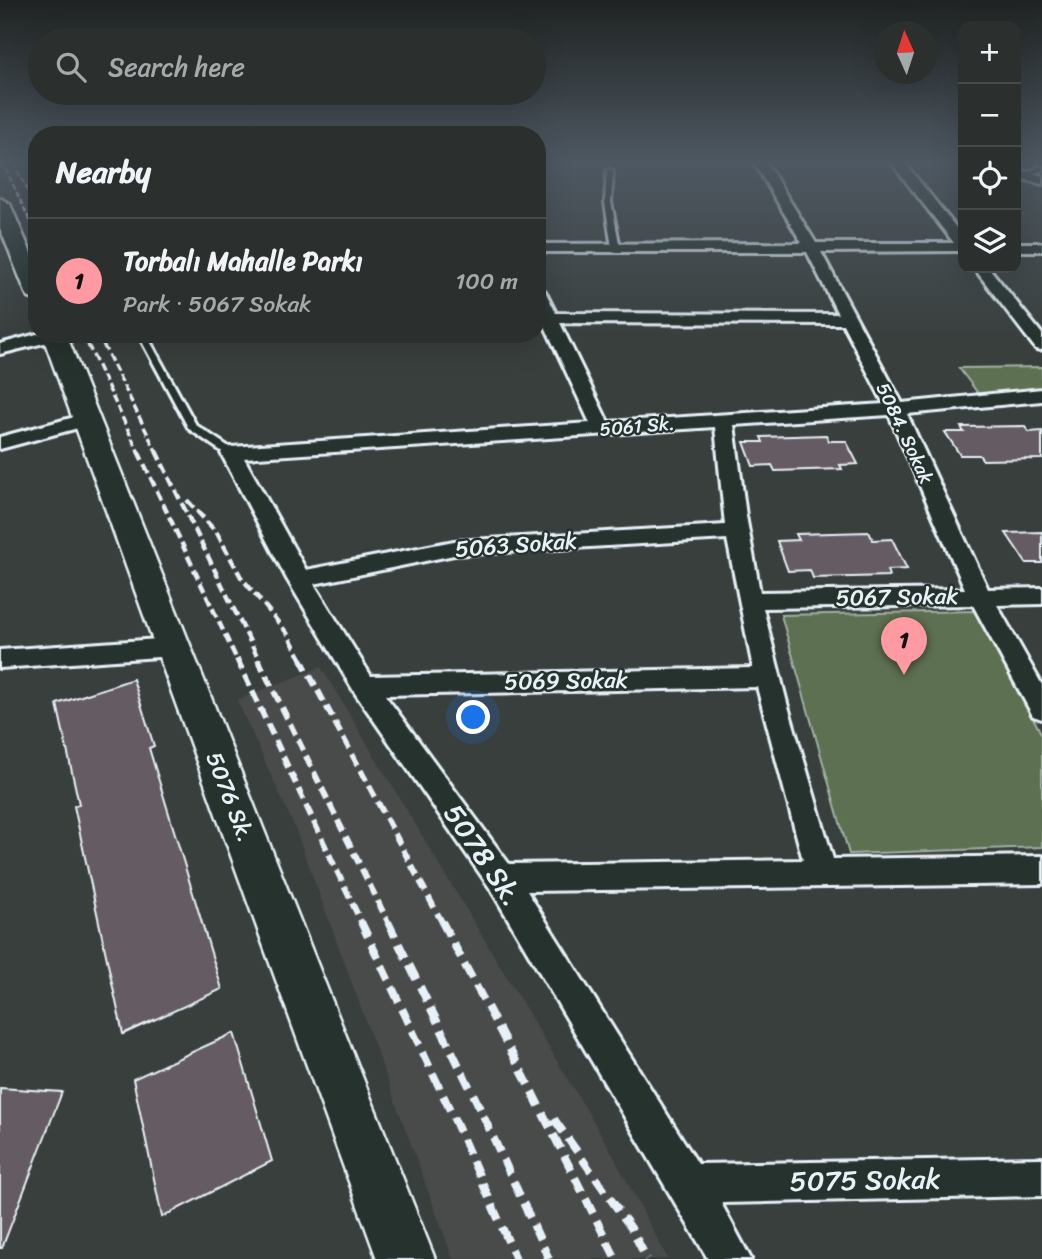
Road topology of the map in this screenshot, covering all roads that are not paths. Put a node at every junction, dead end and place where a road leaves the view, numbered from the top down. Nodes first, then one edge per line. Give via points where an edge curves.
1 (7, 220) edge
2 (611, 220) edge
3 (795, 220) edge
4 (942, 220) edge
5 (958, 240) edge
6 (811, 246) junction
7 (958, 246) edge
8 (1021, 247) edge
9 (1042, 247) edge
10 (546, 248) edge
11 (616, 248) junction
12 (28, 271) edge
13 (985, 273) edge
14 (546, 310) edge
15 (550, 318) junction
16 (849, 319) junction
17 (28, 342) edge
18 (57, 343) edge
19 (147, 343) edge
20 (1042, 345) edge
21 (0, 349) edge
22 (1042, 395) edge
23 (896, 409) junction
24 (724, 419) junction
25 (86, 421) junction
26 (601, 429) junction
27 (0, 443) edge
28 (231, 453) junction
29 (737, 531) junction
30 (299, 579) junction
31 (980, 596) junction
32 (1042, 596) edge
33 (751, 600) junction
34 (173, 647) junction
35 (0, 659) edge
36 (768, 677) junction
37 (364, 686) junction
38 (1042, 709) edge
39 (1042, 870) edge
40 (822, 873) junction
41 (501, 878) junction
42 (1042, 1177) edge
43 (688, 1184) junction
44 (406, 1259) edge
45 (731, 1259) edge

1 - 12 street
2 - 11 lane
3 - 6 street, 5084. Sokak
4 - 5 street
6 - 7 street
6 - 11 street
6 - 16 street, 5084. Sokak
8 - 9 street
10 - 11 street
13 - 20 street
14 - 15 street
15 - 16 street
15 - 26 street
16 - 23 street, 5084. Sokak
17 - 21 street
18 - 25 street, 5076 Sk.
19 - 28 lane via 192,427
22 - 23 street, 5061 Sk.
23 - 24 street, 5061 Sk.
23 - 31 street, 5084. Sokak
24 - 26 street, 5061 Sk.
24 - 29 street
25 - 27 street
25 - 34 street, 5076 Sk.
26 - 28 street, 5061 Sk.
28 - 30 street, 5078 Sk.
29 - 30 street, 5063 Sokak via 454,548
29 - 33 street
30 - 37 street, 5078 Sk.
31 - 32 street, 5067 Sokak
31 - 33 street, 5067 Sokak
31 - 38 street, 5084. Sokak
33 - 36 street
34 - 35 street
34 - 44 street, 5076 Sk.
36 - 37 street, 5069 Sokak
36 - 40 street
37 - 41 street, 5078 Sk.
39 - 40 street
40 - 41 street
41 - 43 street, 5078 Sk.
42 - 43 street, 5075 Sokak
43 - 45 street, 5078 Sk.

